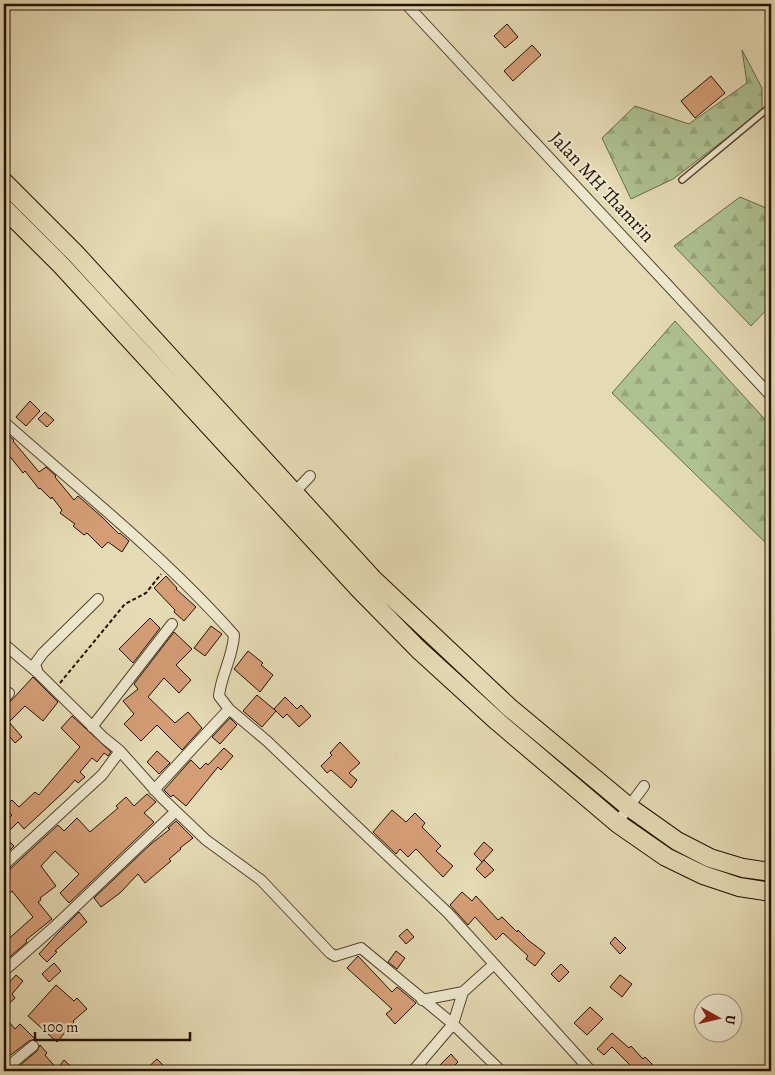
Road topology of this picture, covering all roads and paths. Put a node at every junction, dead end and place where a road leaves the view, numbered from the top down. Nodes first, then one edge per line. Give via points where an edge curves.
1 (406, 4) edge
2 (771, 106) edge
3 (682, 180) dead end
4 (4, 182) edge
5 (4, 208) edge
6 (771, 396) edge
7 (4, 422) edge
8 (310, 476) dead end
9 (294, 493) junction
10 (281, 506) junction
11 (168, 566) junction
12 (98, 599) dead end
13 (172, 624) dead end
14 (4, 644) edge
15 (38, 674) junction
16 (55, 690) junction
17 (229, 709) junction
18 (92, 726) junction
19 (120, 751) junction
20 (644, 786) dead end
21 (154, 790) junction
22 (629, 807) junction
23 (175, 812) junction
24 (617, 823) junction
25 (4, 865) edge
26 (771, 872) edge
27 (771, 892) edge
28 (493, 964) junction
29 (4, 971) edge
30 (463, 992) junction
31 (422, 1000) junction
32 (453, 1024) junction
33 (32, 1046) dead end
34 (4, 1070) edge
35 (413, 1071) edge
36 (501, 1071) edge
37 (591, 1071) edge

1 - 6 street, Jalan MH Thamrin
2 - 3 lane
4 - 9 highway via 75,253
5 - 10 highway via 61,265
7 - 11 street
8 - 9 street
9 - 10 street
9 - 22 highway via 373,579 510,708
10 - 24 highway via 418,649
11 - 16 path via 146,593 125,604
11 - 17 street via 234,635 219,696
12 - 15 street via 43,653 36,664
13 - 18 street
14 - 15 street
15 - 16 street
16 - 18 street
17 - 21 street
17 - 28 street via 274,747 448,913
18 - 19 street
19 - 21 street
19 - 25 street via 102,775
20 - 22 street
21 - 23 street
22 - 24 street
22 - 26 highway via 677,841 710,858
23 - 29 street
23 - 31 street via 206,840 261,880 330,953 335,956 361,948
24 - 27 highway via 666,858 703,875 739,887
28 - 30 street
28 - 37 street
30 - 31 street
30 - 32 street
31 - 32 street
32 - 35 street
32 - 36 street
33 - 34 street

